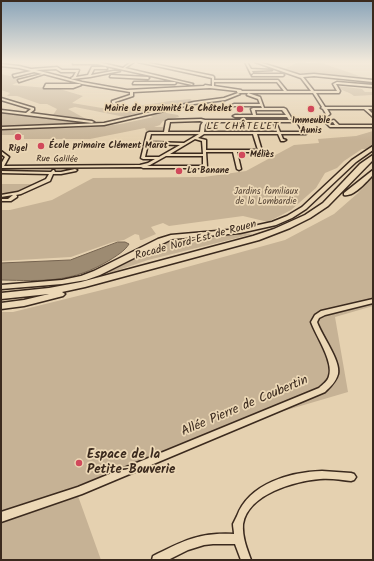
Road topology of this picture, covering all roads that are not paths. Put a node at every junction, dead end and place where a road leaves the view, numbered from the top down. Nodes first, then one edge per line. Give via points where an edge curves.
1 (111, 88) edge
2 (132, 88) edge
3 (169, 88) edge
4 (215, 88) edge
5 (283, 88) edge
6 (310, 88) edge
7 (337, 88) edge
8 (131, 91) junction
9 (312, 91) junction
10 (285, 92) junction
11 (240, 93) junction
12 (248, 93) junction
13 (3, 98) edge
14 (14, 99) dead end
15 (25, 100) dead end
16 (16, 104) junction
17 (36, 105) dead end
18 (234, 105) dead end
19 (262, 105) junction
20 (24, 106) junction
21 (116, 106) dead end
22 (4, 108) edge
23 (264, 108) junction
24 (323, 108) junction
25 (365, 108) junction
26 (373, 108) edge
27 (1, 110) edge
28 (20, 113) junction
29 (27, 114) junction
30 (185, 116) dead end
31 (235, 116) dead end
32 (255, 116) junction
33 (289, 116) junction
34 (373, 116) edge
35 (185, 120) junction
36 (291, 120) junction
37 (206, 121) junction
38 (272, 121) junction
39 (299, 122) dead end
40 (104, 124) junction
41 (338, 126) dead end
42 (373, 126) edge
43 (1, 128) edge
44 (166, 133) junction
45 (203, 133) junction
46 (255, 133) junction
47 (279, 133) junction
48 (194, 138) junction
49 (284, 140) dead end
50 (146, 143) junction
51 (185, 144) junction
52 (373, 148) edge
53 (235, 151) junction
54 (1, 152) edge
55 (205, 153) junction
56 (164, 155) junction
57 (373, 157) edge
58 (159, 158) junction
59 (373, 163) edge
60 (140, 166) junction
61 (1, 167) edge
62 (54, 167) junction
63 (82, 168) junction
64 (239, 169) dead end
65 (1, 172) edge
66 (373, 172) edge
67 (51, 173) junction
68 (16, 194) junction
69 (346, 194) junction
70 (1, 196) edge
71 (1, 200) edge
72 (1, 287) edge
73 (65, 293) junction
74 (1, 296) edge
75 (1, 301) edge
76 (373, 301) edge
77 (1, 306) edge
78 (351, 477) dead end
79 (1, 516) edge
80 (237, 539) junction
81 (157, 560) edge
82 (246, 560) edge

1 - 8 street
2 - 8 street
3 - 8 street
4 - 11 street
5 - 10 street
6 - 9 street
7 - 9 street via 339,92
8 - 21 street via 132,94 112,102
9 - 10 street
9 - 24 street
10 - 12 street
11 - 12 street
11 - 40 street via 224,100
12 - 19 street via 259,98
13 - 14 street
13 - 16 street
15 - 16 street
16 - 20 street
17 - 20 street
18 - 19 street
19 - 23 street
20 - 29 street via 33,109
22 - 28 street via 21,111
23 - 32 street via 253,109
23 - 33 street via 284,109
24 - 25 street
24 - 36 street via 328,115 323,119
25 - 26 street
25 - 34 street
27 - 28 street
28 - 29 street
29 - 40 street
30 - 35 street
31 - 32 street
32 - 33 street
33 - 36 street
35 - 37 street
35 - 44 street via 168,121
36 - 38 street
37 - 38 street
37 - 45 street via 203,124
38 - 47 street
39 - 47 street via 305,132
40 - 43 street
41 - 42 street
44 - 45 street
44 - 50 street via 149,134
45 - 46 street
45 - 48 street
46 - 47 street
46 - 53 street via 261,151
47 - 49 street
48 - 51 street
48 - 55 street via 204,140
50 - 51 street
50 - 58 street via 143,158
51 - 56 street
52 - 72 main road via 352,162 303,209 284,220 247,230 171,237 97,273 73,281
53 - 55 street
53 - 64 street
54 - 61 street via 7,157
55 - 56 street
55 - 60 street via 204,168
56 - 58 street
57 - 74 highway, Rocade Nord-Est de Rouen via 326,205 279,230 82,285
58 - 60 street
59 - 69 highway, Rocade Nord-Est de Rouen
60 - 63 street
61 - 62 street, Rue Galilée
62 - 63 street, Rue Galilée
62 - 67 street
63 - 67 street, Rue Galilée
65 - 67 street, Rue Galilée
66 - 69 highway
67 - 68 street via 48,180
68 - 70 street
68 - 71 street via 9,200
69 - 73 highway, Rocade Nord-Est de Rouen via 319,216 278,236
73 - 75 highway, Rocade Nord-Est de Rouen
73 - 77 highway
76 - 79 street, Allée Pierre de Coubertin via 323,313 314,322 334,365 331,384 322,390 79,491
78 - 80 street via 320,475 298,478 273,486 245,507 238,526
80 - 81 street via 217,537 192,542
80 - 82 street

